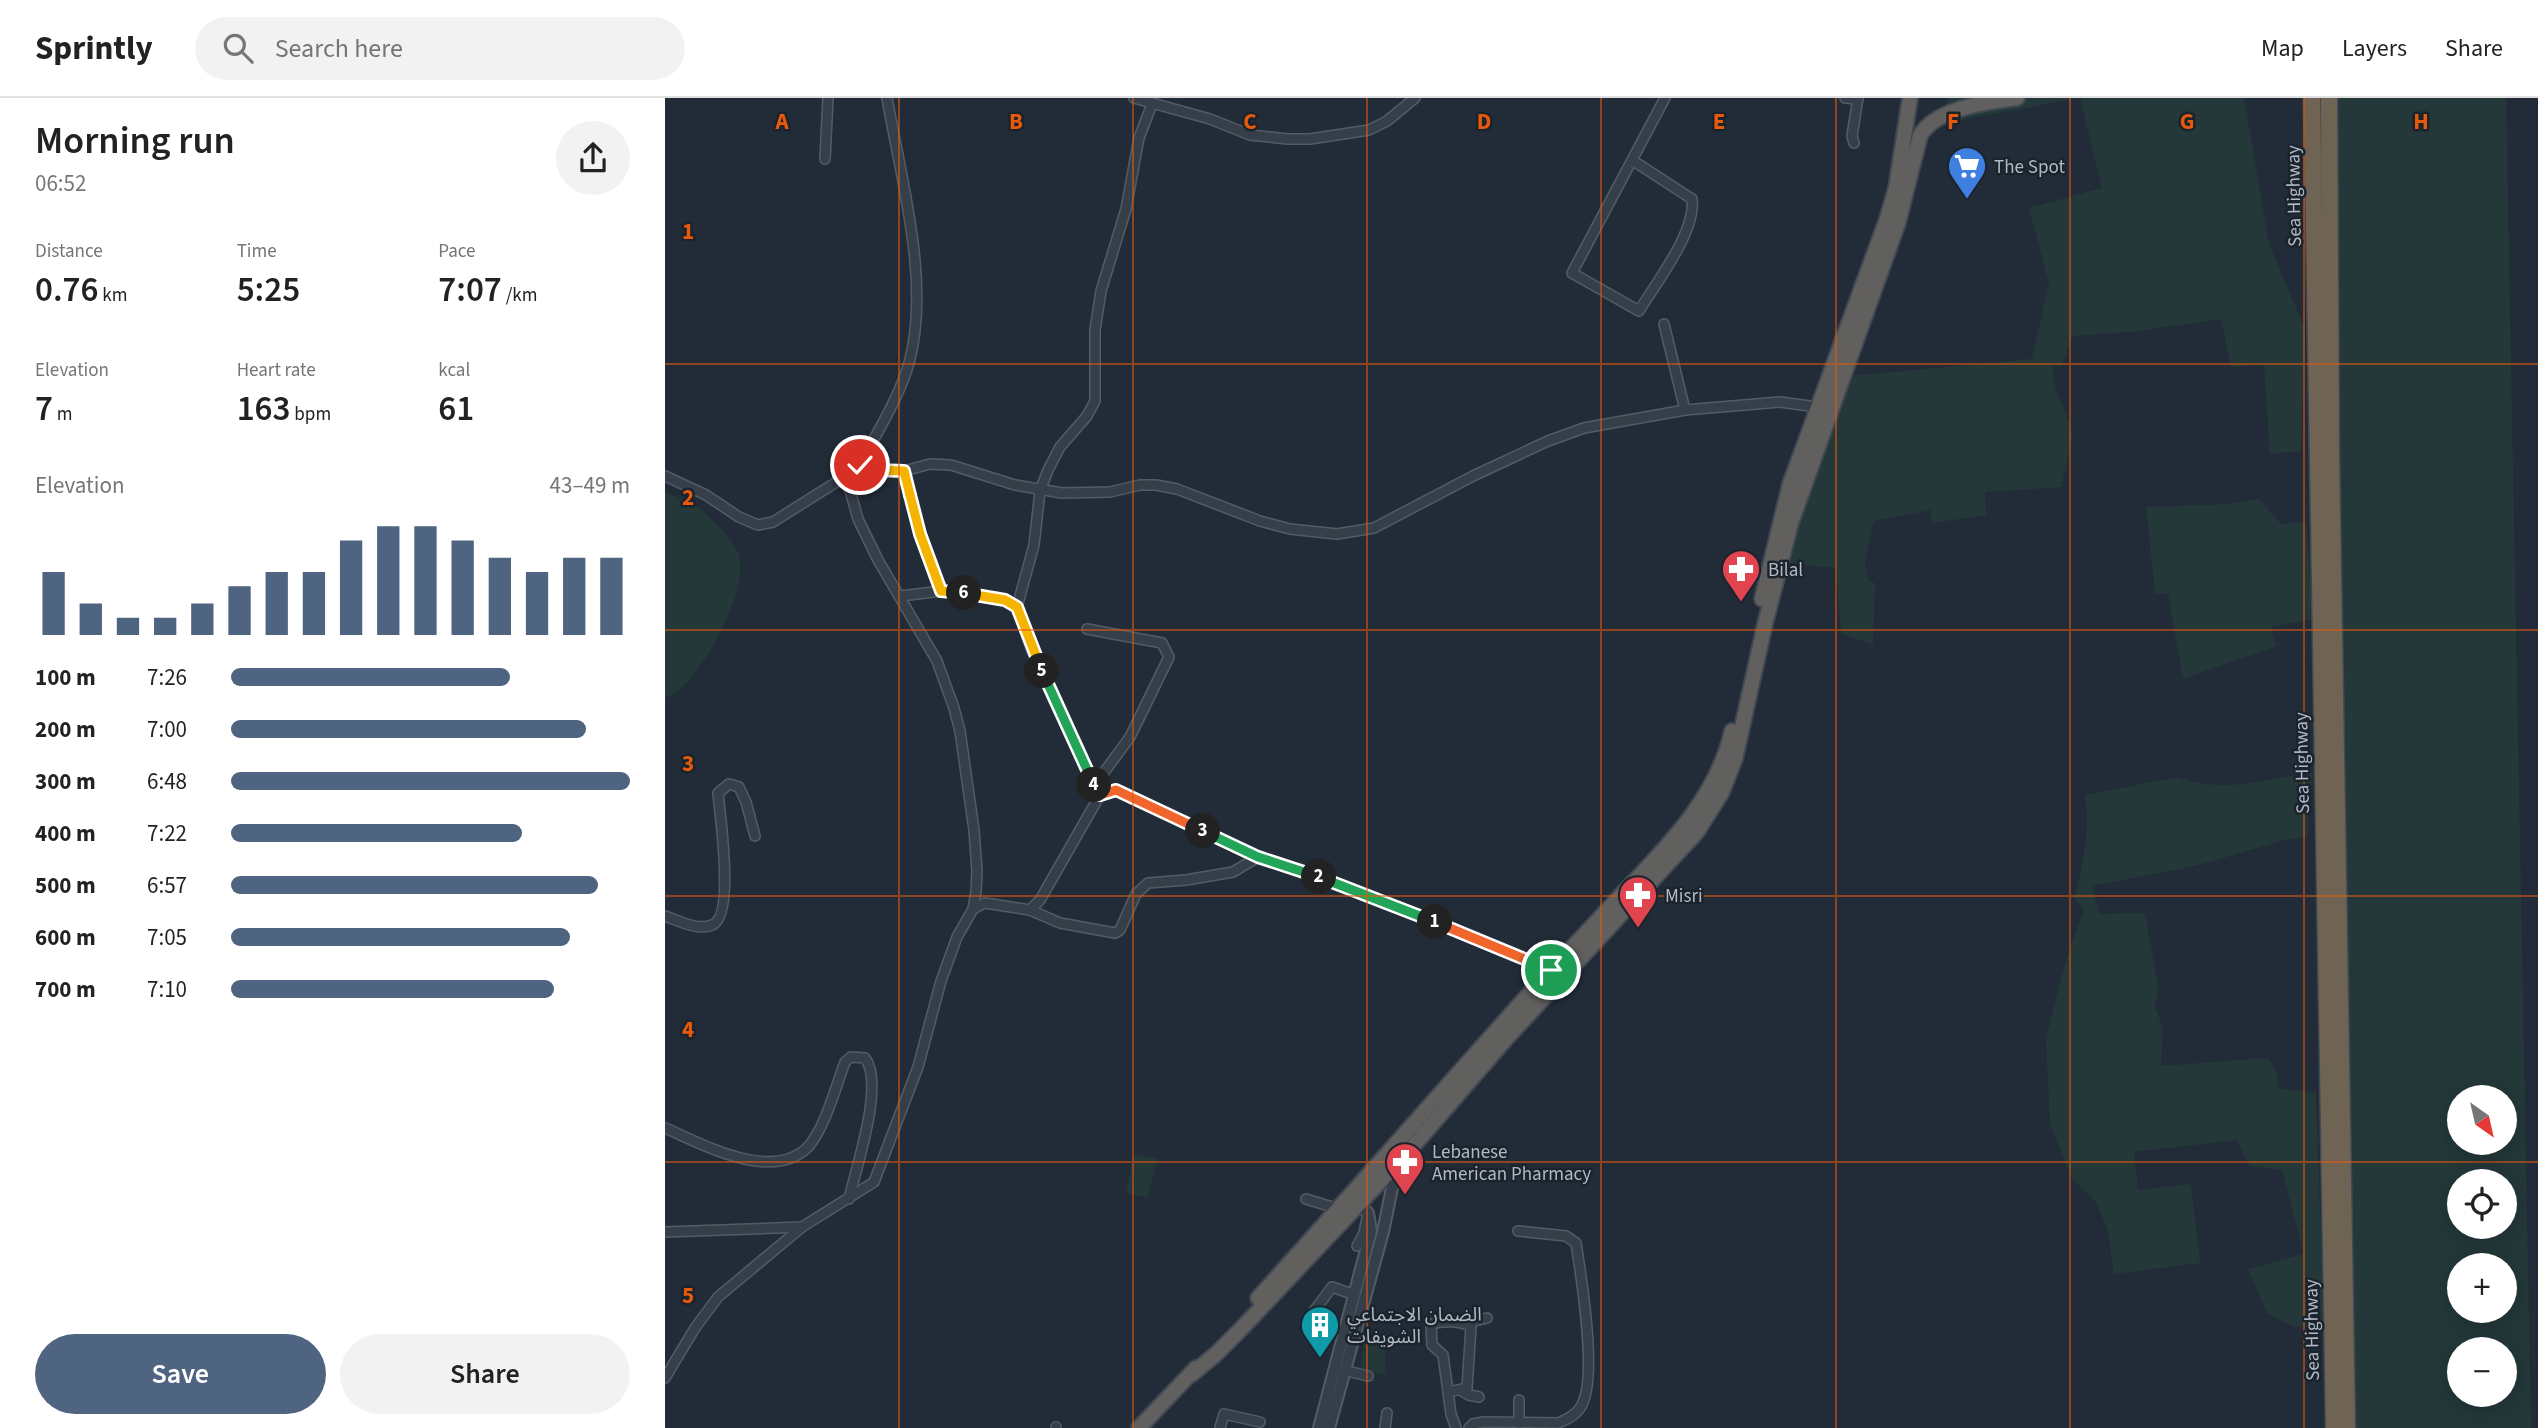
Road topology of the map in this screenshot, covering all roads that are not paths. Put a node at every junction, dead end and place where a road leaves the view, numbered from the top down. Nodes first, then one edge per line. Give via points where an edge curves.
1 (828, 98) edge
2 (887, 98) edge
3 (1133, 98) edge
4 (1415, 98) edge
5 (1665, 98) edge
6 (1845, 98) edge
7 (1910, 98) edge
8 (1969, 98) edge
9 (2312, 98) edge
10 (2329, 98) edge
11 (1858, 99) edge
12 (2011, 99) edge
13 (1152, 104) junction
14 (1854, 143) dead end
15 (825, 159) dead end
16 (1632, 160) junction
17 (1664, 324) dead end
18 (1817, 407) junction
19 (1685, 410) junction
20 (860, 465) junction
21 (904, 471) junction
22 (665, 476) edge
23 (846, 476) junction
24 (1041, 491) junction
25 (941, 591) junction
26 (901, 596) junction
27 (1017, 607) junction
28 (1087, 629) dead end
29 (1094, 786) junction
30 (1100, 795) junction
31 (755, 836) dead end
32 (1258, 857) junction
33 (976, 892) junction
34 (990, 904) junction
35 (972, 909) junction
36 (1030, 911) junction
37 (665, 916) edge
38 (1551, 970) junction
39 (665, 1128) edge
40 (1408, 1152) junction
41 (849, 1199) junction
42 (1306, 1199) dead end
43 (1339, 1209) junction
44 (1363, 1209) junction
45 (802, 1227) junction
46 (1518, 1231) dead end
47 (665, 1232) edge
48 (1356, 1246) dead end
49 (1355, 1295) junction
50 (1314, 1311) dead end
51 (1487, 1318) dead end
52 (1467, 1323) junction
53 (1343, 1370) junction
54 (667, 1373) edge
55 (1192, 1374) junction
56 (1368, 1376) dead end
57 (1462, 1391) junction
58 (1448, 1392) junction
59 (1479, 1397) dead end
60 (1519, 1400) dead end
61 (1387, 1413) dead end
62 (1260, 1422) dead end
63 (1248, 1423) edge
64 (1519, 1423) junction
65 (1139, 1428) edge
66 (1220, 1428) edge
67 (1319, 1428) edge
68 (1329, 1428) edge
69 (1385, 1428) edge
70 (1456, 1428) edge
71 (1469, 1428) edge
72 (2334, 1428) edge
73 (2347, 1428) edge

1 - 15 street
2 - 20 street via 916,278 916,314 908,366
3 - 13 street
4 - 13 street via 1369,130 1310,139 1250,135
5 - 16 street
6 - 11 street
7 - 18 highway via 1887,219
8 - 12 highway
9 - 72 highway, Sea Highway
10 - 73 highway, Sea Highway
11 - 14 street
12 - 40 highway via 1938,117 1920,136 1898,223 1791,523 1735,759 1719,799 1689,841
13 - 24 street via 1139,138 1126,209 1101,291 1095,330 1095,401 1060,447
16 - 16 street via 1692,199 1693,207 1678,248 1639,311 1572,273
17 - 19 street
18 - 19 street via 1780,402
18 - 38 highway via 1781,514 1720,767 1682,829
19 - 24 street via 1604,423 1557,437 1362,532 1290,529 1156,485 1086,494
20 - 21 street
20 - 23 street
21 - 24 street via 930,464 951,465
21 - 25 street
22 - 23 street via 758,525 773,522
23 - 26 street via 858,519
24 - 27 street via 1034,545
25 - 26 street
25 - 27 street via 1005,600
26 - 33 street via 937,661 960,731 974,830
27 - 29 street via 1032,652
28 - 29 street via 1162,643 1169,657 1130,737
29 - 30 street
30 - 32 street via 1116,790
30 - 36 street
31 - 37 street via 739,787 729,784 718,793 723,838 721,918 715,925 701,928
32 - 36 street via 1227,874 1148,883 1136,894 1115,933 1060,923
32 - 38 street via 1377,899
33 - 34 street
33 - 35 street
34 - 35 street
34 - 36 street
35 - 41 street via 941,981 918,1067 878,1175
38 - 43 highway
39 - 41 street via 740,1159 787,1159 811,1141 845,1062 851,1057 865,1058 873,1096
40 - 44 highway
40 - 53 street via 1392,1188
41 - 45 street
42 - 43 street
43 - 55 highway
44 - 48 street via 1364,1233
44 - 49 street via 1371,1231
44 - 55 highway
45 - 47 street
45 - 54 street via 719,1297
46 - 64 street via 1566,1236 1576,1243 1587,1328 1587,1392 1580,1408 1558,1423
49 - 50 street via 1332,1287
49 - 67 street
51 - 52 street
52 - 57 street via 1471,1326 1469,1383
52 - 58 street via 1430,1324 1432,1345 1443,1355
53 - 56 street
53 - 68 street
55 - 65 highway
57 - 58 street
57 - 59 street
58 - 70 street
60 - 64 street
61 - 69 street
62 - 63 street
63 - 66 street via 1224,1414
64 - 71 street via 1484,1422

